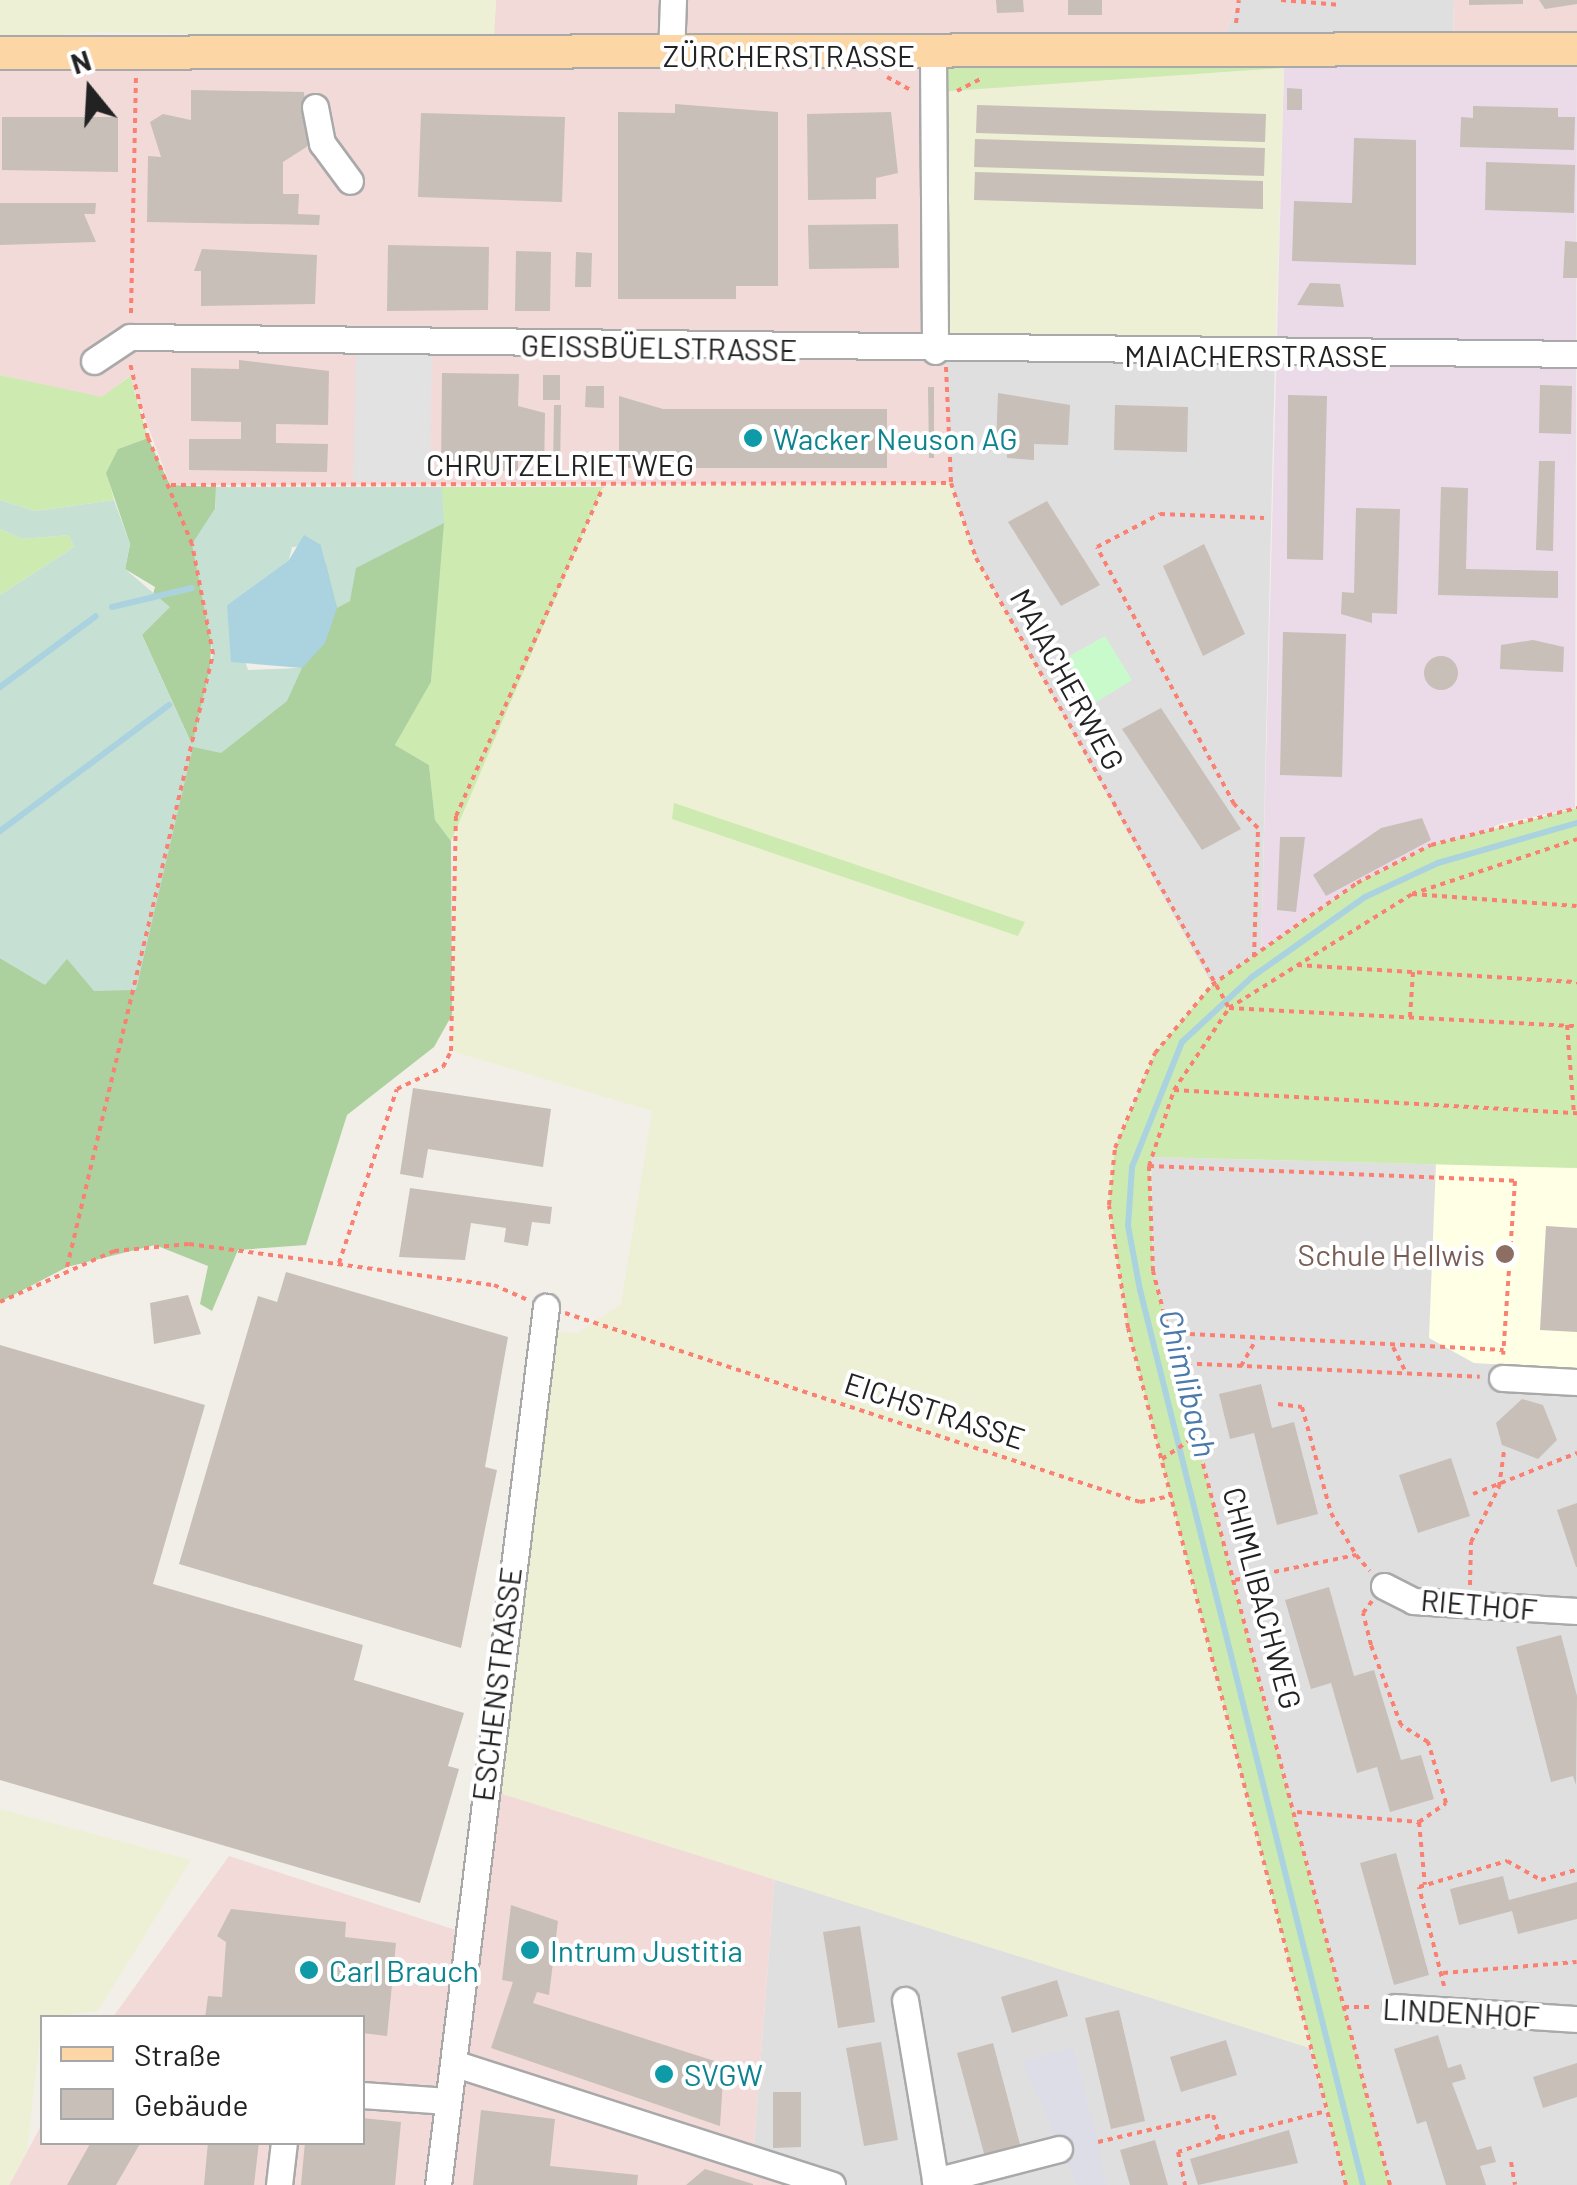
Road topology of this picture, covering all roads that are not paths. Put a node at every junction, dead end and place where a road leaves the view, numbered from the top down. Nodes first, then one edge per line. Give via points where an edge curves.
1 (673, 0) edge
2 (1577, 48) edge
3 (0, 53) edge
4 (934, 55) junction
5 (671, 56) junction
6 (315, 107) dead end
7 (350, 180) dead end
8 (935, 351) junction
9 (1577, 354) edge
10 (94, 361) dead end
11 (546, 1306) road end
12 (1502, 1378) road end
13 (1577, 1382) edge
14 (1384, 1586) road end
15 (1577, 1611) edge
16 (905, 2000) dead end
17 (1394, 2007) road end
18 (1577, 2018) edge
19 (453, 2063) junction
20 (365, 2094) edge
21 (448, 2102) junction
22 (284, 2145) edge
23 (1060, 2149) dead end
24 (936, 2183) edge
25 (279, 2185) edge
26 (438, 2185) edge
27 (832, 2185) edge

1 - 5 street
2 - 4 main road, ZÜRCHERSTRASSE
3 - 5 main road, ZÜRCHERSTRASSE
4 - 5 main road, ZÜRCHERSTRASSE
4 - 8 street
6 - 7 street via 322,143
8 - 9 street, MAIACHERSTRASSE
8 - 10 street, GEISSBÜELSTRASSE via 130,337
11 - 19 street, ESCHENSTRASSE
12 - 13 street
14 - 15 street, RIETHOF via 1413,1601
16 - 24 street
17 - 18 street, LINDENHOF
19 - 21 street, ESCHENSTRASSE
19 - 27 street
20 - 21 street
21 - 26 street, ESCHENSTRASSE
22 - 25 street
23 - 24 street

